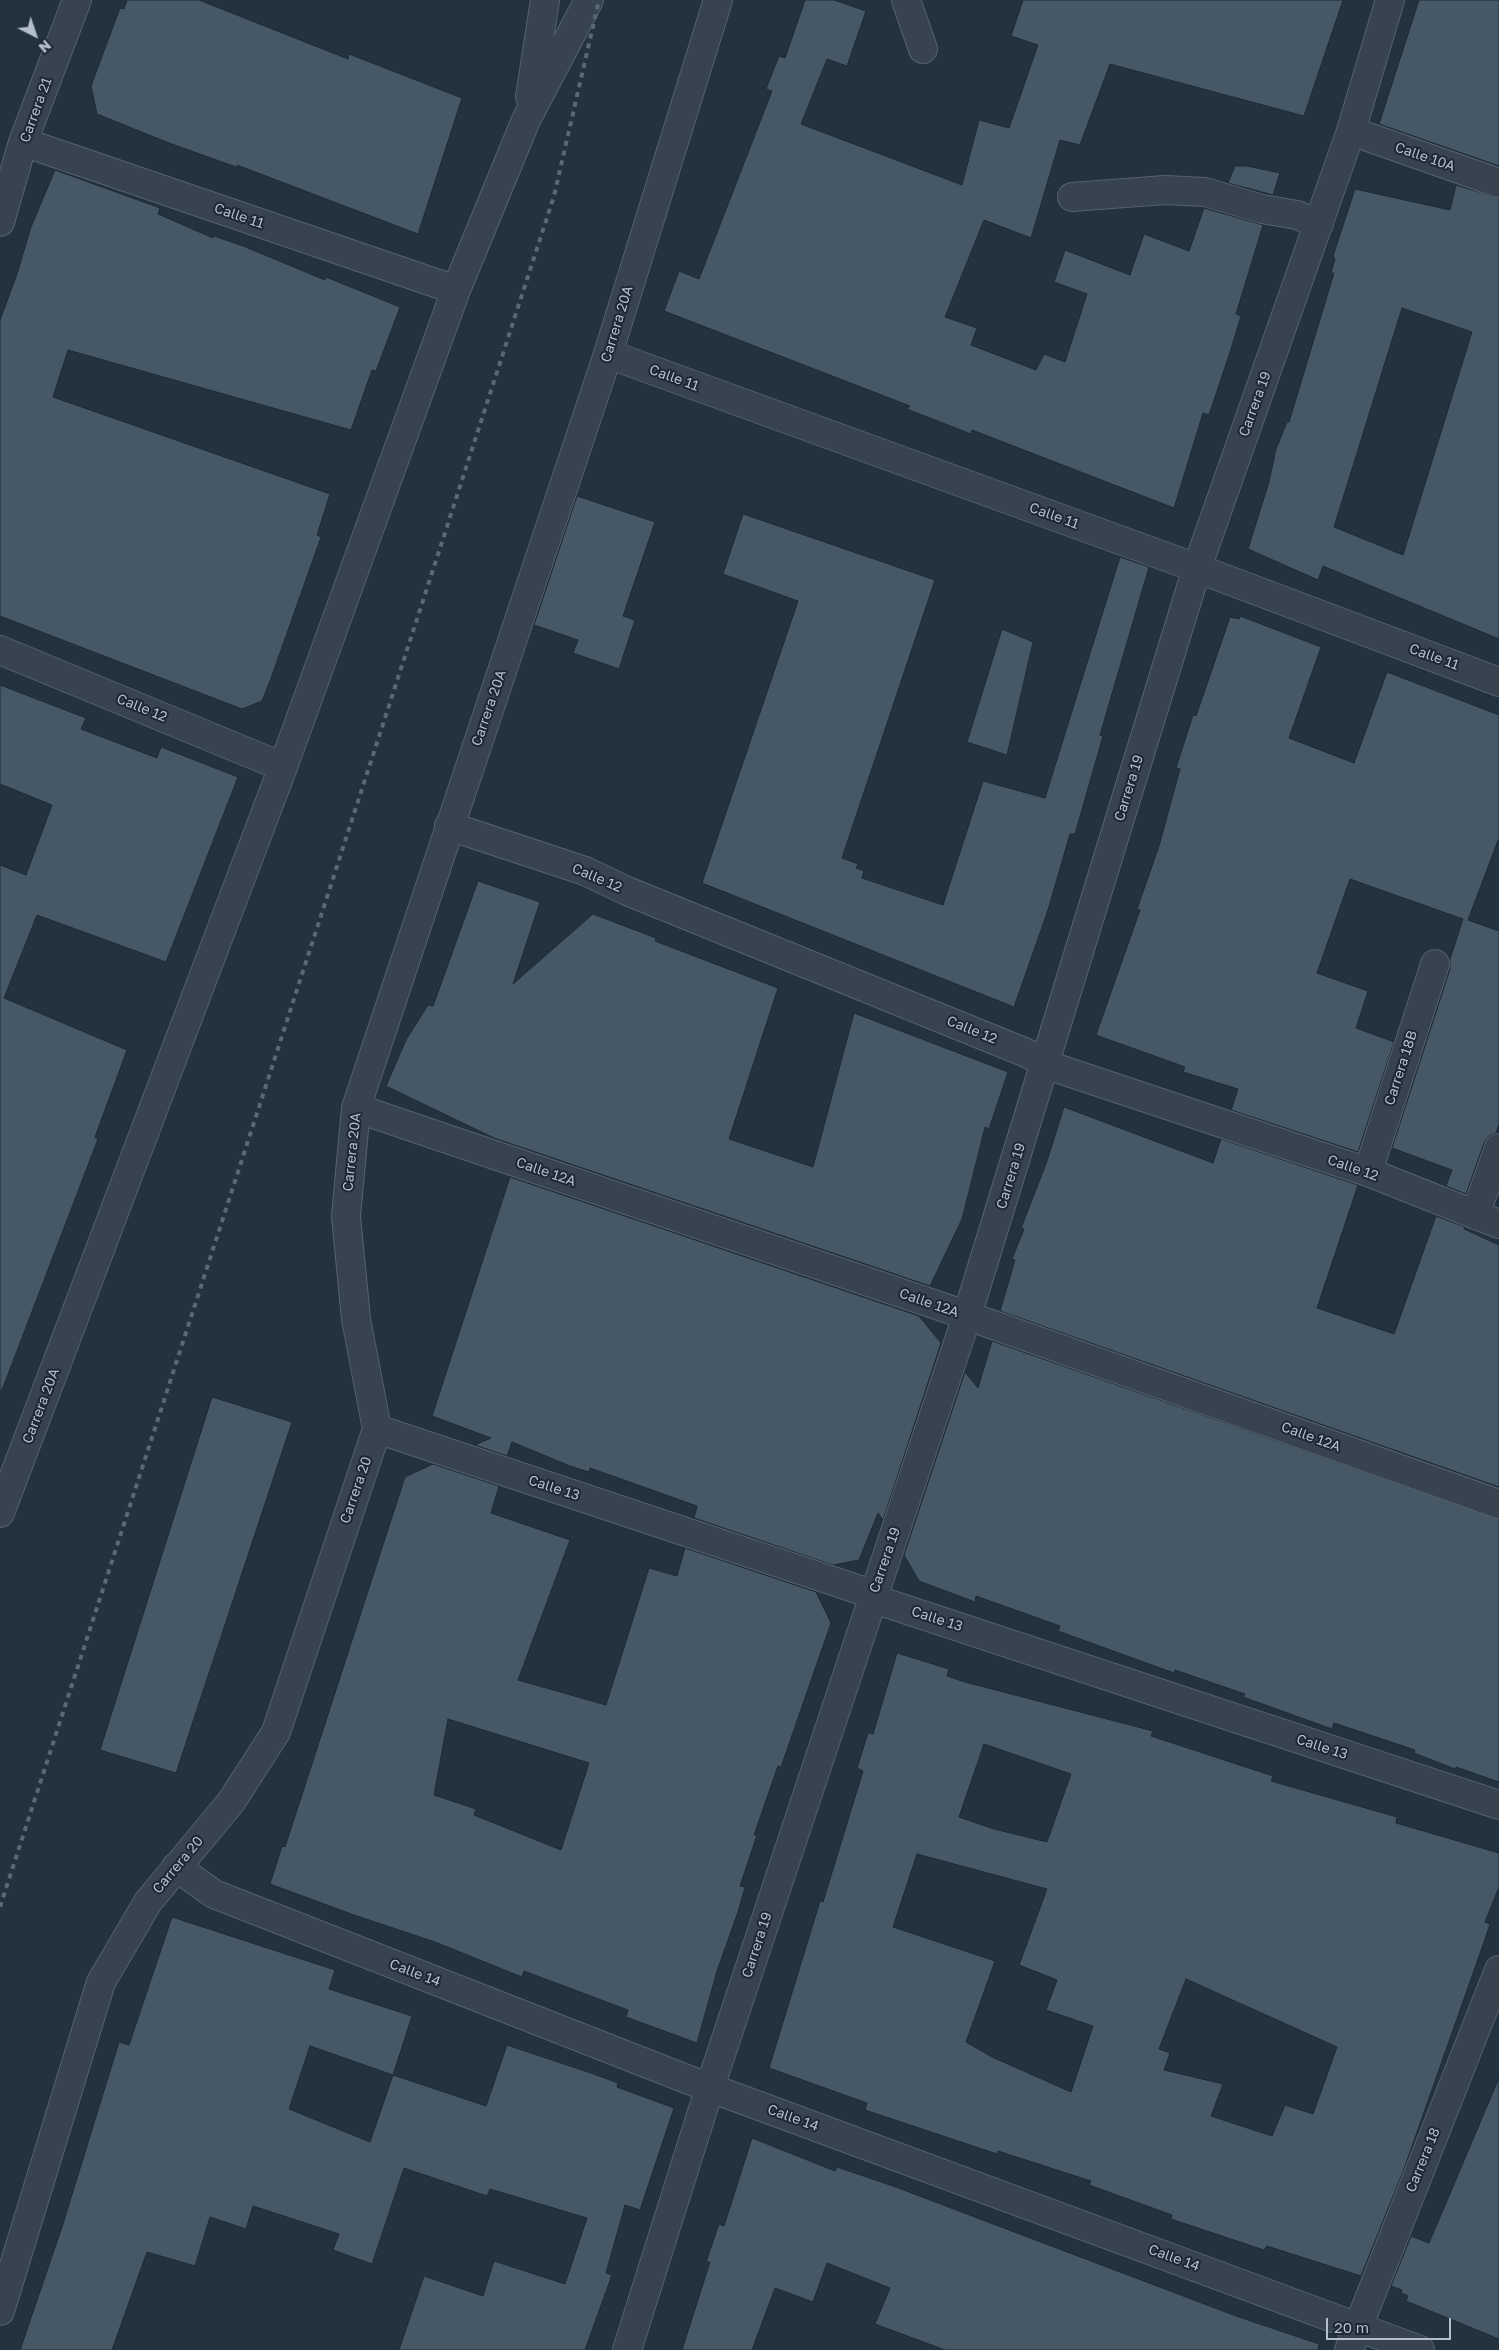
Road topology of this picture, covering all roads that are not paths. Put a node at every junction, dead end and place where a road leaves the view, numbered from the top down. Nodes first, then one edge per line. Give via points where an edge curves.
1 (77, 0) edge
2 (545, 0) edge
3 (589, 0) edge
4 (718, 0) edge
5 (906, 0) edge
6 (1390, 0) edge
7 (923, 49) dead end
8 (526, 120) junction
9 (1351, 131) junction
10 (23, 142) junction
11 (1499, 183) edge
12 (1072, 197) dead end
13 (0, 222) edge
14 (1319, 224) junction
15 (456, 290) junction
16 (608, 354) junction
17 (1197, 568) junction
18 (0, 650) edge
19 (1499, 682) edge
20 (283, 767) junction
21 (449, 826) junction
22 (1435, 964) dead end
23 (1046, 1062) junction
24 (356, 1108) junction
25 (1499, 1148) edge
26 (1368, 1172) junction
27 (1487, 1220) edge
28 (967, 1316) junction
29 (377, 1429) junction
30 (1499, 1504) edge
31 (0, 1512) edge
32 (873, 1595) junction
33 (1499, 1805) edge
34 (176, 1867) junction
35 (1499, 1970) edge
36 (710, 2087) junction
37 (0, 2311) edge
38 (1353, 2338) edge
39 (627, 2350) edge
40 (1420, 2350) edge

1 - 10 street, Carrera 21
2 - 8 street, Carrera 20A
3 - 8 street, Carrera 20A
4 - 16 street, Carrera 20A
5 - 7 street
6 - 9 street, Carrera 19
8 - 15 street, Carrera 20A
9 - 11 street, Calle 10A
9 - 14 street, Carrera 19
10 - 13 street, Carrera 21
10 - 15 street, Calle 11
12 - 14 street via 1165,190 1205,192
14 - 17 street, Carrera 19
15 - 20 street, Carrera 20A
16 - 17 street, Calle 11
16 - 21 street, Carrera 20A
17 - 19 street, Calle 11
17 - 23 street, Carrera 19
18 - 20 street, Calle 12
20 - 31 street, Carrera 20A
21 - 23 street, Calle 12 via 585,871
21 - 24 street, Carrera 20A
22 - 26 street, Carrera 18B
23 - 26 street, Calle 12
23 - 28 street, Carrera 19
24 - 28 street, Calle 12A
24 - 29 street, Carrera 20A via 346,1216 356,1319
25 - 27 street
26 - 27 street, Calle 12
28 - 30 street, Calle 12A
28 - 32 street, Carrera 19
29 - 32 street, Calle 13
29 - 34 street, Carrera 20 via 276,1732 231,1802
32 - 33 street, Calle 13 via 886,1602
32 - 36 street, Carrera 19
34 - 36 street, Calle 14 via 214,1894
34 - 37 street, Carrera 20 via 144,1908 101,1982
35 - 38 street, Carrera 18
36 - 38 street, Calle 14
36 - 39 street, Carrera 19
38 - 40 street, Calle 14

